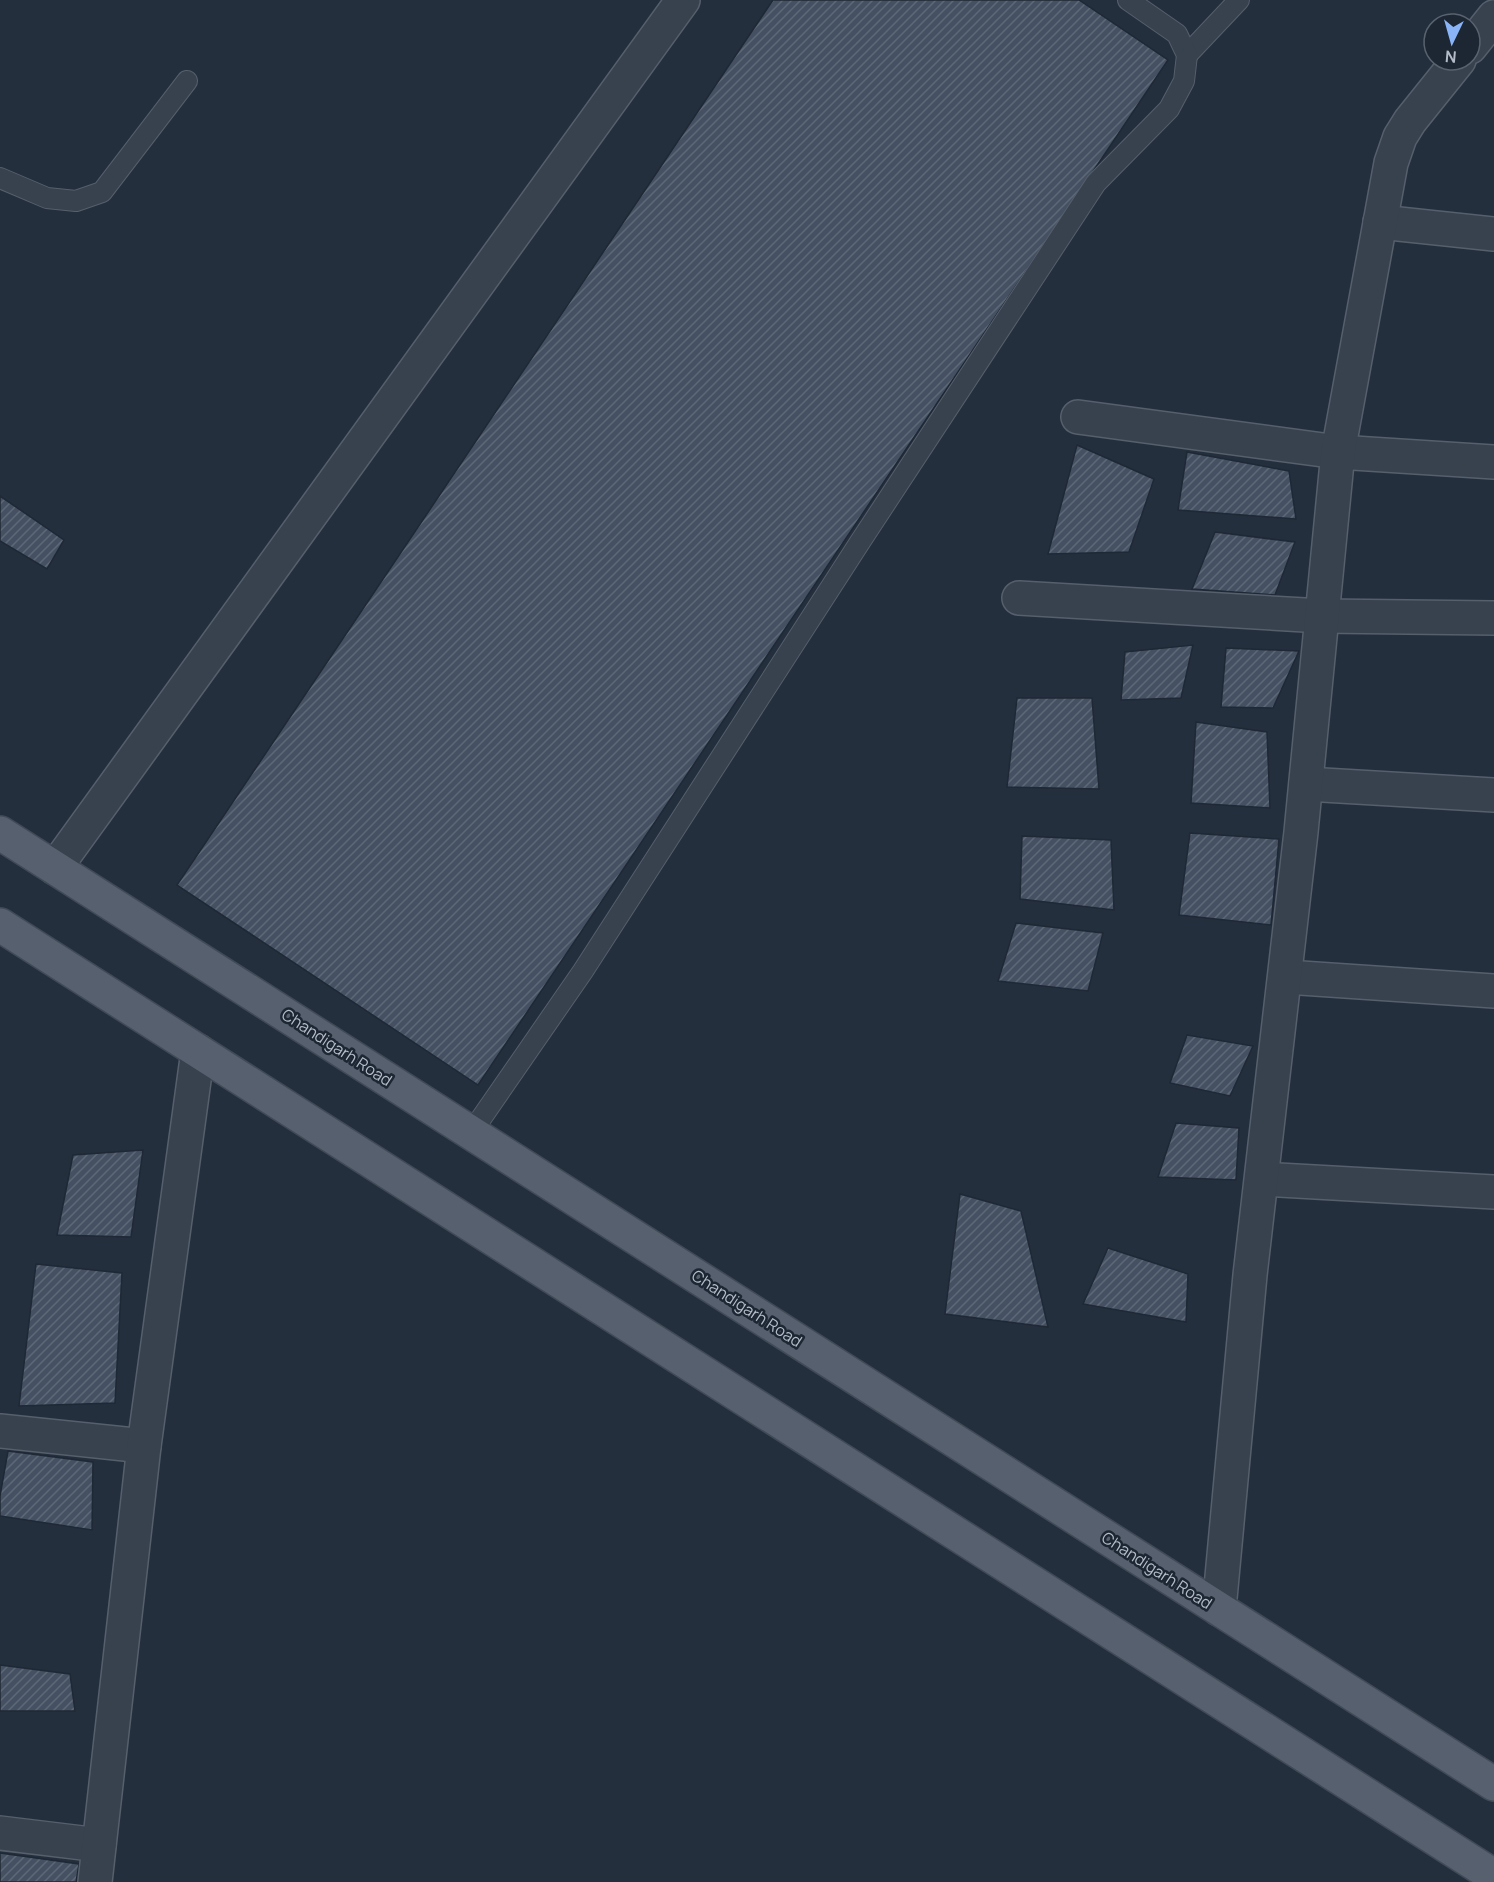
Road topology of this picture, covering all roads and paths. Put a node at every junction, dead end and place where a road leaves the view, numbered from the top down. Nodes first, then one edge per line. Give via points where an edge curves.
1 (683, 0) edge
2 (1128, 0) edge
3 (1239, 0) edge
4 (1186, 54) junction
5 (1449, 72) edge
6 (187, 81) dead end
7 (0, 178) edge
8 (1380, 222) junction
9 (1494, 234) edge
10 (1078, 417) dead end
11 (1338, 452) junction
12 (1494, 462) edge
13 (1019, 598) dead end
14 (1322, 616) junction
15 (1494, 618) edge
16 (1306, 784) junction
17 (1494, 795) edge
18 (0, 833) edge
19 (55, 868) junction
20 (0, 925) edge
21 (1286, 977) junction
22 (1494, 991) edge
23 (198, 1051) junction
24 (471, 1133) junction
25 (1262, 1179) junction
26 (1494, 1192) edge
27 (0, 1431) edge
28 (144, 1446) junction
29 (1219, 1609) junction
30 (1494, 1784) edge
31 (0, 1833) edge
32 (99, 1845) junction
33 (1494, 1876) edge
34 (95, 1882) edge

1 - 19 street
2 - 4 lane via 1177,33
3 - 4 lane
4 - 24 lane via 1184,81 1169,109 1096,183 583,971
5 - 8 street via 1400,137
6 - 7 lane via 102,192 76,201 47,198
8 - 9 street
8 - 11 street
10 - 11 street
11 - 12 street
11 - 14 street
13 - 14 street
14 - 15 street
14 - 16 street
16 - 17 street
16 - 21 street
18 - 19 main road, Chandigarh Road
19 - 24 main road, Chandigarh Road
20 - 23 main road
21 - 22 street
21 - 25 street
23 - 28 street
23 - 33 main road
24 - 29 main road, Chandigarh Road
25 - 26 street
25 - 29 street
27 - 28 street
28 - 32 street
29 - 30 main road, Chandigarh Road
31 - 32 street
32 - 34 street

